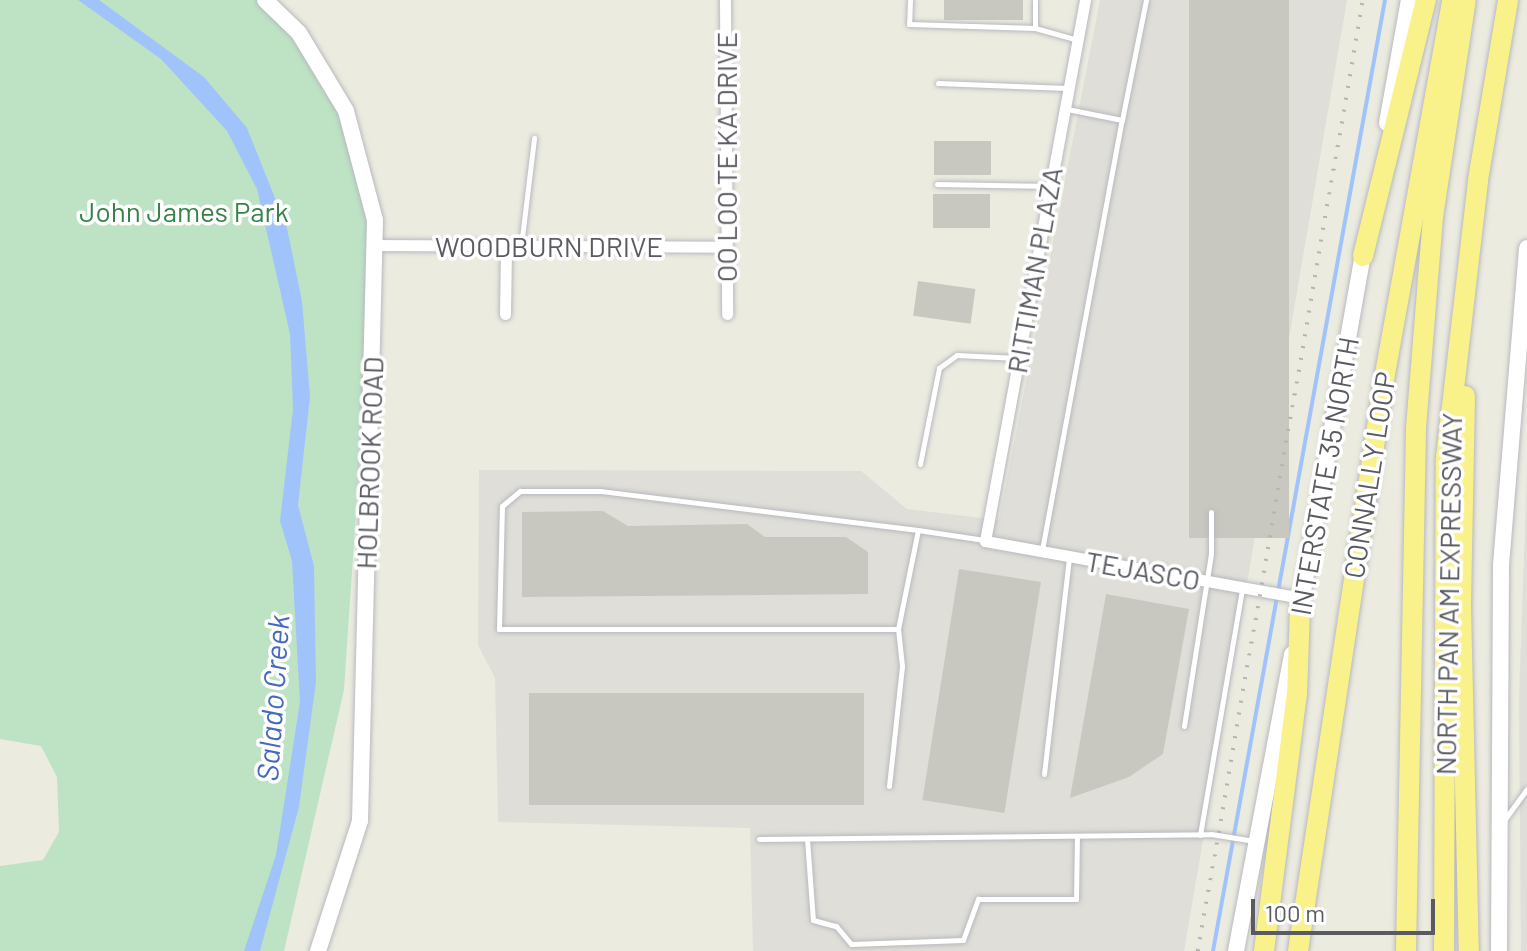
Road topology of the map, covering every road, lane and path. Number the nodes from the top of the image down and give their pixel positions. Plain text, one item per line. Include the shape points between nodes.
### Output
1 (265, 0) edge
2 (725, 0) edge
3 (910, 0) edge
4 (1035, 0) edge
5 (1085, 0) edge
6 (1146, 0) edge
7 (1409, 0) edge
8 (1426, 0) edge
9 (1452, 0) edge
10 (1466, 0) edge
11 (1508, 0) edge
12 (1035, 28) junction
13 (1078, 40) junction
14 (938, 83) dead end
15 (1068, 88) junction
16 (1064, 109) junction
17 (1122, 120) junction
18 (534, 138) dead end
19 (937, 184) dead end
20 (1050, 186) junction
21 (374, 245) junction
22 (506, 247) junction
23 (521, 247) junction
24 (725, 247) junction
25 (1527, 248) edge
26 (1363, 256) junction
27 (1469, 260) junction
28 (505, 314) dead end
29 (727, 314) dead end
30 (1018, 358) junction
31 (920, 464) dead end
32 (1211, 512) dead end
33 (918, 530) junction
34 (985, 541) junction
35 (1042, 551) junction
36 (1069, 556) junction
37 (1204, 581) junction
38 (1242, 588) junction
39 (1301, 604) junction
40 (898, 629) junction
41 (1184, 726) dead end
42 (1044, 774) dead end
43 (889, 786) dead end
44 (1527, 789) edge
45 (1499, 831) junction
46 (1200, 835) junction
47 (1077, 838) junction
48 (759, 839) dead end
49 (807, 839) junction
50 (1248, 840) junction
51 (318, 951) edge
52 (1236, 951) edge
53 (1264, 951) edge
54 (1298, 951) edge
55 (1406, 951) edge
56 (1444, 951) edge
57 (1469, 951) edge
58 (1499, 951) edge

1 - 21 main road, HOLBROOK ROAD via 299,33 346,111 372,192
2 - 24 street, OO LOO TE KA DRIVE
3 - 12 lane via 909,24
4 - 12 lane
5 - 13 street, RITTIMAN PLAZA
6 - 17 lane
7 - 26 main road, INTERSTATE 35 NORTH
8 - 26 highway
9 - 54 highway, CONNALLY LOOP via 1385,374
10 - 55 highway, NORTH PAN AM EXPRESSWAY via 1433,217 1416,428
11 - 27 highway, NORTH PAN AM EXPRESSWAY
12 - 13 lane
13 - 15 street, RITTIMAN PLAZA
14 - 15 lane
15 - 16 street, RITTIMAN PLAZA
16 - 17 lane
16 - 20 street, RITTIMAN PLAZA
17 - 35 lane
18 - 23 lane
19 - 20 lane
20 - 30 street, RITTIMAN PLAZA
21 - 22 street, WOODBURN DRIVE
21 - 51 main road, HOLBROOK ROAD via 360,821
22 - 23 street, WOODBURN DRIVE
22 - 28 street
23 - 24 street, WOODBURN DRIVE
24 - 29 street, OO LOO TE KA DRIVE
25 - 45 main road via 1501,565
26 - 39 main road, INTERSTATE 35 NORTH
27 - 56 highway, NORTH PAN AM EXPRESSWAY via 1446,458
27 - 57 highway via 1461,621
30 - 31 lane via 957,355 939,368
30 - 34 street, RITTIMAN PLAZA
32 - 37 lane
33 - 34 lane
33 - 40 lane
33 - 40 lane via 601,491 520,491 502,506 499,629
34 - 35 street, TEJASCO
35 - 36 street, TEJASCO
36 - 37 street, TEJASCO
36 - 42 lane
37 - 38 street, TEJASCO
37 - 41 lane
38 - 39 street, TEJASCO
38 - 46 lane
39 - 50 main road, INTERSTATE 35 NORTH
39 - 53 highway via 1297,695
40 - 43 lane via 902,666
44 - 45 lane
45 - 58 main road
46 - 47 lane
46 - 50 lane
47 - 49 lane
47 - 49 lane via 1076,899 978,899 963,940 851,944 836,926 813,920
48 - 49 lane
50 - 52 main road, INTERSTATE 35 NORTH

